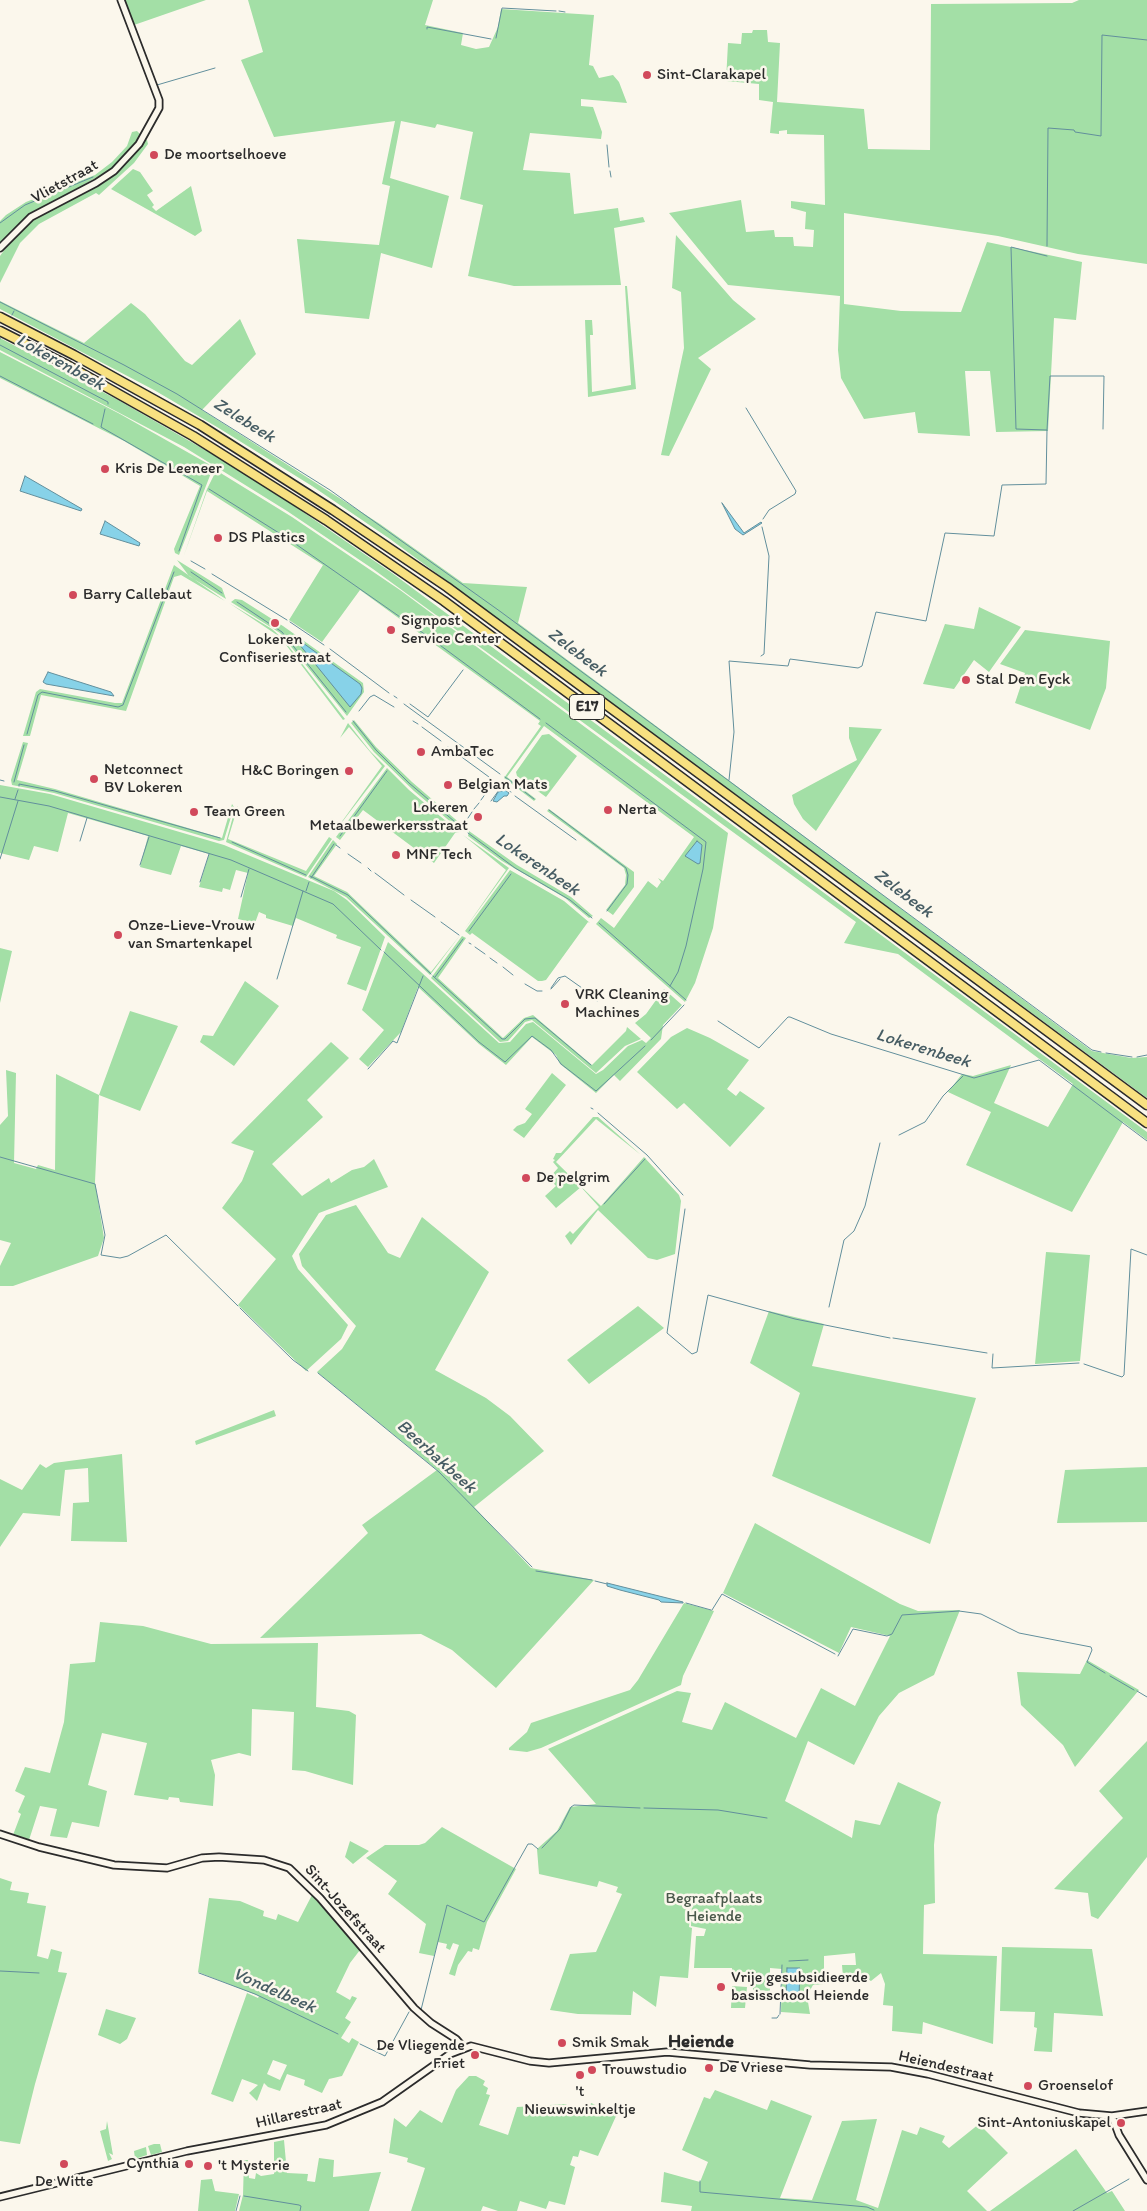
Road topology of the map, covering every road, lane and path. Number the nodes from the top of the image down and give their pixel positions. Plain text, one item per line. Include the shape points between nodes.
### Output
1 (121, 0) edge
2 (0, 248) edge
3 (0, 317) edge
4 (0, 330) edge
5 (1147, 1104) edge
6 (1147, 1123) edge
7 (0, 1834) edge
8 (463, 2048) junction
9 (1147, 2111) edge
10 (1112, 2116) junction
11 (1147, 2180) edge
12 (0, 2197) edge

1 - 2 main road, Vlietstraat via 159,100 159,108 139,144 114,170 31,217
3 - 5 highway, E17 via 200,425 447,587
4 - 6 highway, E17 via 201,440 444,601
7 - 8 main road, Sint-Jozefstraat via 114,1865 167,1868 202,1858 219,1857 264,1860 289,1868 320,1898 414,2008 456,2038
8 - 10 main road, Heiendestraat via 479,2046 549,2063 677,2052 810,2065 873,2066 910,2070 1068,2111
8 - 12 main road, Hillarestraat via 382,2102 326,2125 208,2147
9 - 10 main road, Heiendestraat
10 - 11 main road via 1119,2135

